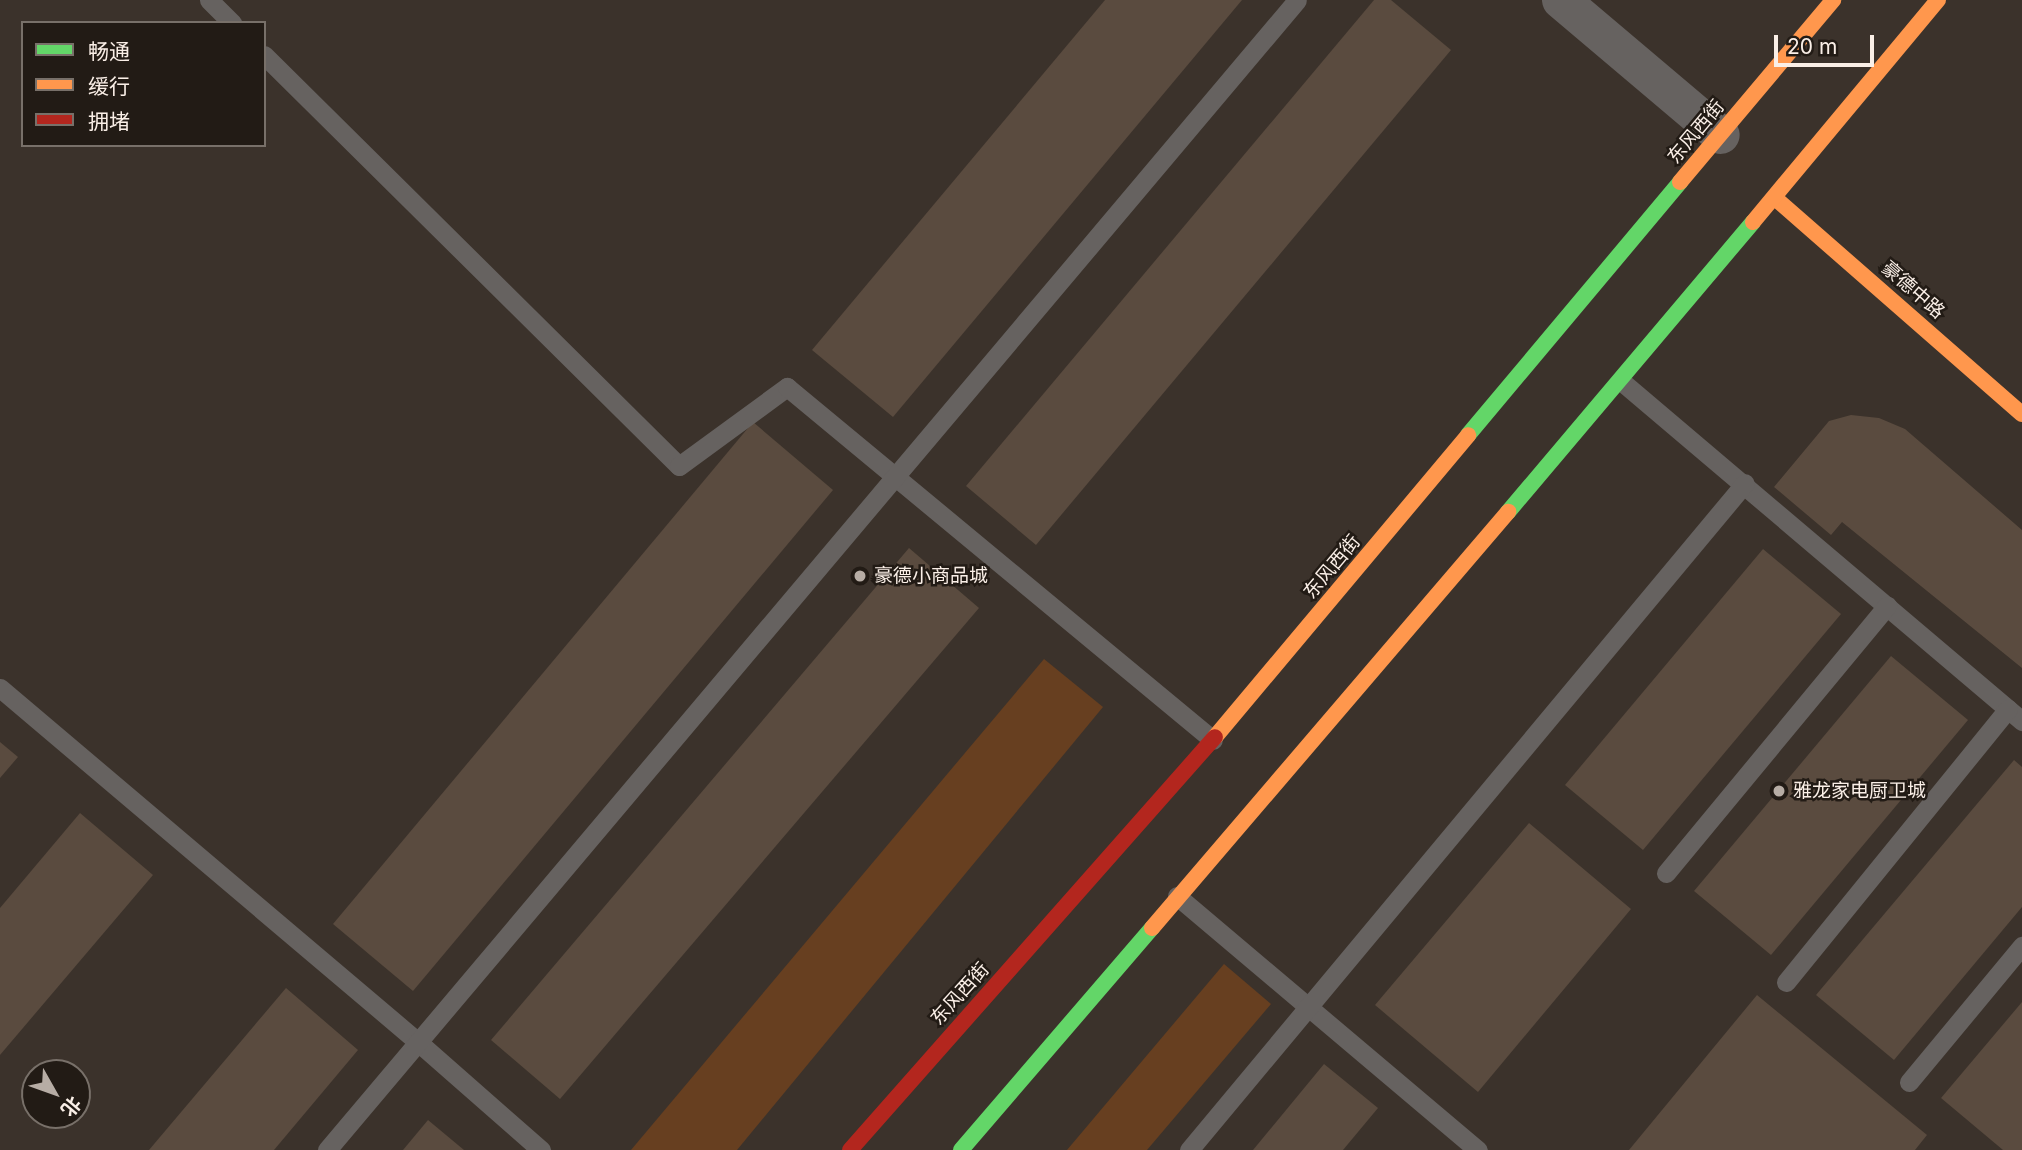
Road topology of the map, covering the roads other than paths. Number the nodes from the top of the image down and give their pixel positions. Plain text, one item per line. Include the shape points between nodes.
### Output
1 (209, 0) edge
2 (1297, 0) edge
3 (1560, 0) edge
4 (1833, 0) edge
5 (1938, 0) edge
6 (230, 21) edge
7 (266, 57) edge
8 (1721, 135) junction
9 (1776, 198) junction
10 (1621, 380) junction
11 (2022, 414) edge
12 (896, 477) junction
13 (1745, 483) junction
14 (1887, 606) junction
15 (0, 688) edge
16 (2015, 715) edge
17 (1213, 740) junction
18 (1666, 873) dead end
19 (1177, 896) junction
20 (2022, 946) edge
21 (1786, 982) dead end
22 (1307, 1008) junction
23 (418, 1042) junction
24 (1909, 1082) dead end
25 (327, 1150) edge
26 (541, 1150) edge
27 (850, 1150) edge
28 (961, 1150) edge
29 (1189, 1150) edge
30 (1478, 1150) edge

1 - 6 lane
2 - 12 lane
3 - 8 street
4 - 8 main road, 东风西街
5 - 9 main road
7 - 12 lane via 679,466 787,387
8 - 17 main road, 东风西街
9 - 10 main road
9 - 11 main road, 豪德中路
10 - 13 lane
10 - 19 main road
12 - 17 lane
12 - 23 lane
13 - 14 lane
13 - 22 lane
14 - 16 lane
14 - 18 lane
15 - 23 lane
16 - 21 lane
17 - 27 main road, 东风西街
19 - 22 lane
19 - 28 main road
20 - 24 lane
22 - 29 lane
22 - 30 lane
23 - 25 lane
23 - 26 lane

